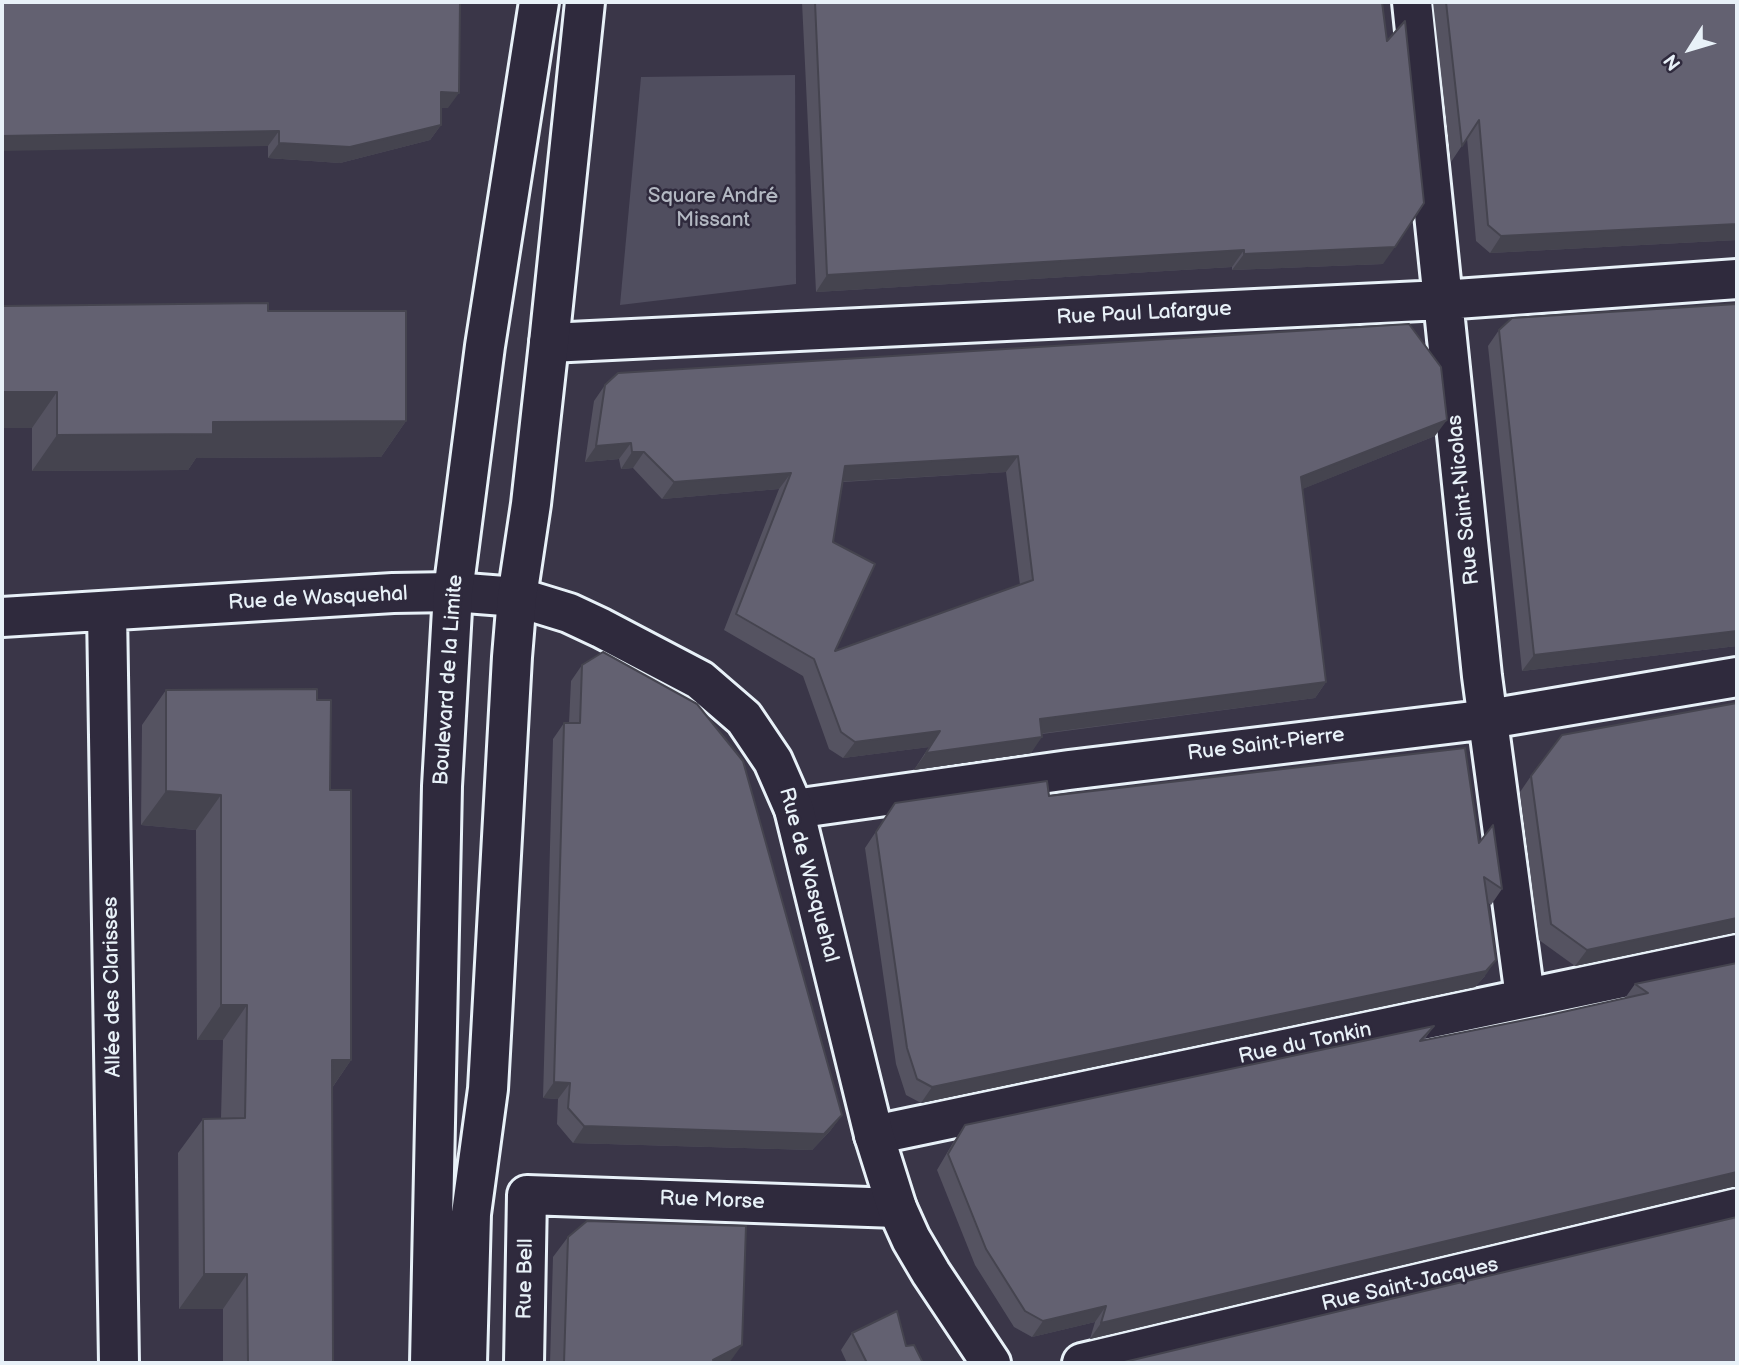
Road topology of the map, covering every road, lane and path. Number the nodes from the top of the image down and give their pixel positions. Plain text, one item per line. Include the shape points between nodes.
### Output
1 (538, 2) edge
2 (585, 2) edge
3 (1412, 2) edge
4 (1737, 279) edge
5 (1442, 300) junction
6 (550, 342) junction
7 (453, 592) junction
8 (517, 597) junction
9 (107, 611) junction
10 (2, 617) edge
11 (1737, 677) edge
12 (1489, 719) junction
13 (794, 809) junction
14 (1737, 954) edge
15 (1525, 997) junction
16 (874, 1135) junction
17 (527, 1195) joint
18 (897, 1208) junction
19 (1737, 1208) edge
20 (119, 1363) edge
21 (430, 1363) edge
22 (467, 1363) edge
23 (524, 1363) edge
24 (991, 1363) edge
25 (1082, 1363) edge

1 - 7 street, Boulevard de la Limite
2 - 6 street
3 - 5 street, Rue Saint-Nicolas
4 - 5 street, Rue Paul Lafargue
5 - 6 street, Rue Paul Lafargue
5 - 12 street, Rue Saint-Nicolas
6 - 8 street
7 - 8 street, Rue de Wasquehal
7 - 9 street, Rue de Wasquehal
7 - 21 street, Boulevard de la Limite via 442,786
8 - 13 street, Rue de Wasquehal via 569,613 700,680 744,718 773,761
8 - 22 street via 488,1089 471,1214
9 - 10 street, Rue de Wasquehal
9 - 20 street, Allée des Clarisses
11 - 12 street, Rue Saint-Pierre
12 - 13 street, Rue Saint-Pierre
12 - 15 street, Rue Saint-Nicolas
13 - 16 street, Rue de Wasquehal
14 - 15 street, Rue du Tonkin
15 - 16 street, Rue du Tonkin
16 - 18 street, Rue de Wasquehal
17 - 18 street, Rue Morse
17 - 23 street, Rue Bell
18 - 24 street, Rue de Wasquehal via 931,1273
19 - 25 street, Rue Saint-Jacques

